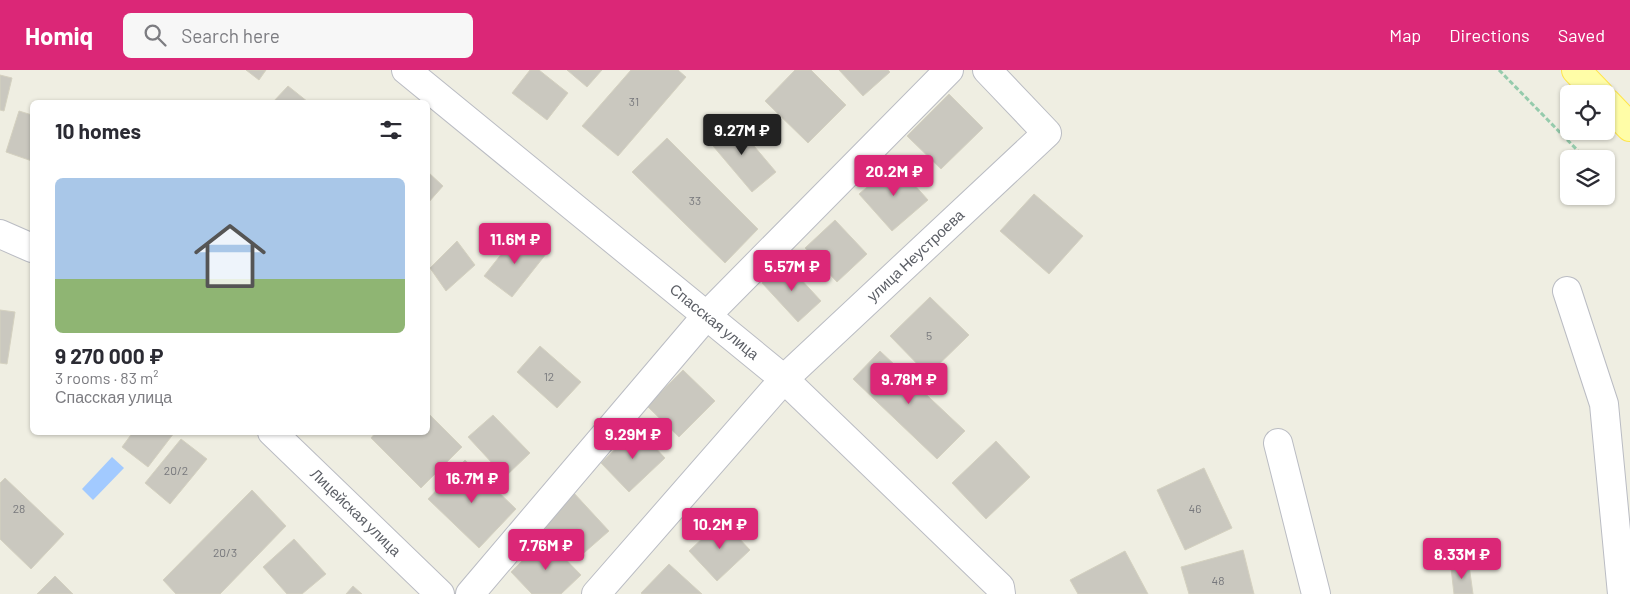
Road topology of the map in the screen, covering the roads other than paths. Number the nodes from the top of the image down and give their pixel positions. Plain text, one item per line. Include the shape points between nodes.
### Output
1 (406, 70) edge
2 (949, 70) edge
3 (987, 70) edge
4 (1576, 70) edge
5 (1590, 85) edge
6 (1615, 111) edge
7 (1630, 127) edge
8 (0, 234) edge
9 (30, 247) edge
10 (1567, 291) dead end
11 (706, 315) junction
12 (784, 379) junction
13 (275, 435) edge
14 (1278, 443) dead end
15 (440, 594) edge
16 (470, 594) edge
17 (596, 594) edge
18 (1001, 594) edge
19 (1316, 594) edge
20 (1622, 594) edge

1 - 11 street, Спасская улица
2 - 11 street
3 - 12 street, улица Неустроева via 1047,133
4 - 5 main road
6 - 7 main road
8 - 9 street
10 - 20 street via 1604,404
11 - 12 street, Спасская улица
11 - 16 street
12 - 17 street, улица Неустроева
12 - 18 street, Спасская улица via 1000,588
13 - 15 street, Лицейская улица
14 - 19 street

